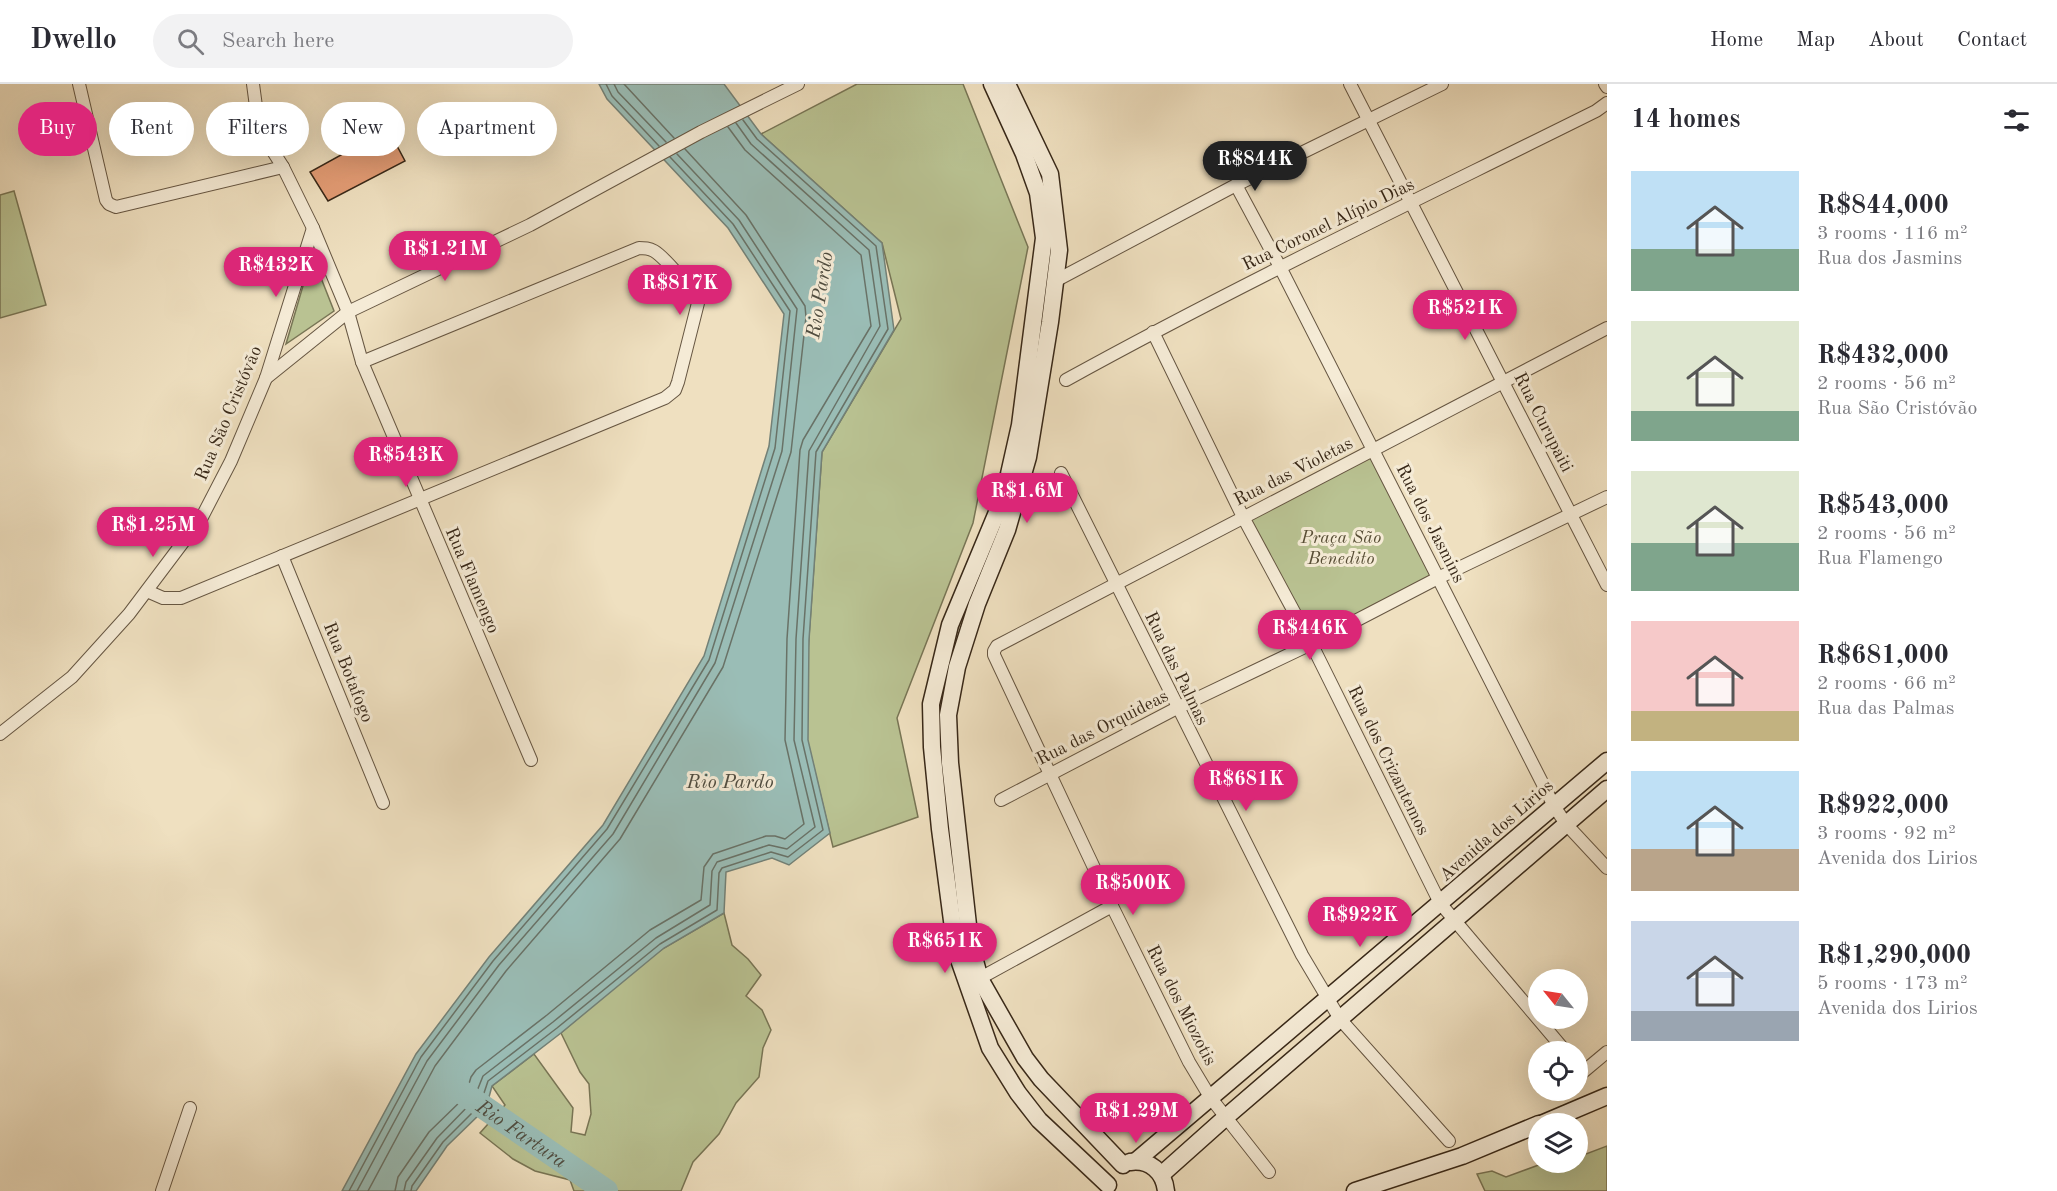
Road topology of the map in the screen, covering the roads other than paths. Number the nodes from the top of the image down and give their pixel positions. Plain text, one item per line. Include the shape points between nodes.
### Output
1 (79, 84) edge
2 (253, 84) edge
3 (798, 84) edge
4 (992, 84) edge
5 (1007, 84) edge
6 (1350, 84) edge
7 (1442, 84) edge
8 (1607, 103) edge
9 (1368, 120) junction
10 (283, 167) junction
11 (1236, 185) junction
12 (1411, 203) junction
13 (313, 228) junction
14 (1280, 267) junction
15 (1057, 280) junction
16 (348, 312) junction
17 (1607, 328) edge
18 (1153, 332) junction
19 (362, 362) junction
20 (266, 378) junction
21 (1066, 380) dead end
22 (1504, 384) junction
23 (1373, 450) junction
24 (1060, 473) dead end
25 (1607, 497) edge
26 (419, 499) junction
27 (1571, 515) junction
28 (1243, 517) junction
29 (282, 556) junction
30 (1438, 578) junction
31 (1115, 584) junction
32 (1607, 585) edge
33 (147, 591) junction
34 (1311, 644) junction
35 (997, 646) joint
36 (1177, 708) junction
37 (15, 722) junction
38 (0, 728) edge
39 (0, 734) edge
40 (531, 760) dead end
41 (1607, 760) edge
42 (1050, 774) junction
43 (1607, 789) edge
44 (1001, 800) dead end
45 (383, 803) dead end
46 (1554, 806) junction
47 (1566, 824) junction
48 (1607, 868) edge
49 (1440, 903) junction
50 (1112, 906) junction
51 (1455, 920) junction
52 (974, 982) junction
53 (1328, 997) junction
54 (1340, 1019) junction
55 (1557, 1041) edge
56 (1607, 1052) edge
57 (1588, 1064) edge
58 (1607, 1096) edge
59 (1210, 1097) junction
60 (190, 1108) dead end
61 (1566, 1113) edge
62 (1226, 1117) junction
63 (1528, 1129) edge
64 (1449, 1141) dead end
65 (1129, 1163) junction
66 (1269, 1172) dead end
67 (1164, 1183) edge
68 (1108, 1188) edge
69 (162, 1191) edge
70 (1355, 1191) edge

1 - 10 street via 106,200 116,207
2 - 10 street, Rua Flamengo via 262,134
3 - 16 street via 530,225
4 - 52 main road via 1038,193 1044,238 1020,425 1009,474 950,625 931,704 940,829 956,951
5 - 15 main road via 1050,174 1059,250
6 - 9 street, Rua Curupaiti
7 - 9 street
8 - 12 street, Rua Coronel Alípio Dias
9 - 11 street
9 - 12 street, Rua Curupaiti
10 - 13 street, Rua Flamengo
11 - 14 street, Rua dos Jasmins
11 - 15 street
12 - 14 street, Rua Coronel Alípio Dias
12 - 22 street, Rua Curupaiti
13 - 16 street, Rua Flamengo
13 - 20 street, Rua São Cristóvão
14 - 18 street, Rua Coronel Alípio Dias
14 - 23 street, Rua dos Jasmins
15 - 52 main road via 1028,457 1007,530 957,667 948,715
16 - 19 street, Rua Flamengo
16 - 20 street
17 - 22 street, Rua das Violetas
18 - 21 street, Rua Coronel Alípio Dias
18 - 28 street, Rua dos Crizantemos
19 - 26 street, Rua Flamengo
19 - 26 street via 633,250 646,248 655,252 693,291 698,303 672,393
20 - 33 street, Rua São Cristóvão via 202,517
22 - 23 street, Rua das Violetas
22 - 27 street, Rua Curupaiti
23 - 28 street, Rua das Violetas
23 - 30 street, Rua dos Jasmins
24 - 31 street, Rua das Palmas
25 - 27 street, Rua das Orquideas
26 - 29 street
26 - 40 street, Rua Flamengo
27 - 30 street, Rua das Orquideas
27 - 32 street, Rua Curupaiti
28 - 31 street, Rua das Violetas
28 - 34 street, Rua dos Crizantemos
29 - 33 street via 181,598 163,598
29 - 45 street, Rua Botafogo
30 - 34 street, Rua das Orquideas
30 - 46 street, Rua dos Jasmins
31 - 35 street, Rua das Violetas
31 - 36 street, Rua das Palmas
33 - 37 street, Rua São Cristóvão via 72,678
34 - 36 street, Rua das Orquideas
34 - 49 street, Rua dos Crizantemos
35 - 42 street, Rua dos Miozotis via 994,655
36 - 42 street, Rua das Orquideas
36 - 53 street, Rua das Palmas via 1302,955
37 - 38 street
37 - 39 street
41 - 46 main road, Avenida dos Lirios
42 - 44 street, Rua das Orquideas
42 - 50 street, Rua dos Miozotis
43 - 47 main road
46 - 47 street, Rua dos Jasmins
46 - 49 main road, Avenida dos Lirios
47 - 48 street, Rua dos Jasmins
47 - 51 main road
49 - 51 street, Rua dos Crizantemos
49 - 53 main road, Avenida dos Lirios
50 - 52 street
50 - 59 street, Rua dos Miozotis
51 - 54 main road
51 - 55 street, Rua dos Crizantemos
52 - 65 main road via 1041,1079
52 - 68 main road via 990,1048 1018,1093 1039,1120
53 - 54 street, Rua das Palmas
53 - 59 main road, Avenida dos Lirios
54 - 62 main road
54 - 64 street, Rua das Palmas
56 - 57 street
58 - 61 main road
59 - 62 street, Rua dos Miozotis
59 - 65 main road, Avenida dos Lirios
60 - 69 street
62 - 66 street, Rua dos Miozotis
62 - 67 main road
63 - 70 main road via 1462,1156
65 - 67 main road via 1155,1167
65 - 68 main road, Avenida dos Lirios via 1111,1177

